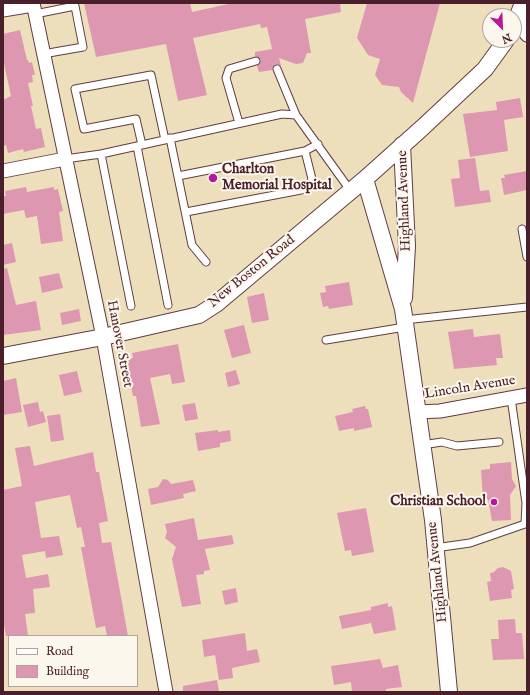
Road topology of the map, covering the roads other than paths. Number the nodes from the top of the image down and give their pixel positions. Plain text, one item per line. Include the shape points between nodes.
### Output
1 (34, 7) edge
2 (3, 10) edge
3 (500, 48) edge
4 (43, 54) junction
5 (256, 62) dead end
6 (277, 68) dead end
7 (296, 114) junction
8 (239, 123) junction
9 (167, 139) junction
10 (318, 144) junction
11 (140, 145) junction
12 (402, 145) junction
13 (305, 151) junction
14 (101, 154) junction
15 (65, 159) junction
16 (3, 171) edge
17 (178, 176) junction
18 (365, 179) junction
19 (350, 190) junction
20 (186, 212) junction
21 (522, 229) dead end
22 (527, 257) edge
23 (206, 262) dead end
24 (168, 305) dead end
25 (131, 306) dead end
26 (527, 306) edge
27 (404, 319) junction
28 (103, 337) junction
29 (326, 340) dead end
30 (3, 356) edge
31 (527, 395) edge
32 (511, 398) junction
33 (417, 412) junction
34 (499, 442) dead end
35 (422, 445) junction
36 (526, 503) edge
37 (435, 548) junction
38 (166, 692) edge
39 (449, 692) edge

1 - 2 street
1 - 4 street, Hanover Street
1 - 4 lane via 76,6 83,47
3 - 12 street, Highland Avenue via 486,69
4 - 15 street, Hanover Street
5 - 8 lane via 229,69 226,78
6 - 7 lane
7 - 8 lane via 282,114
7 - 10 lane
8 - 9 lane
9 - 11 lane
9 - 11 lane via 151,75 75,89 84,129 136,118
9 - 17 lane
10 - 13 lane
10 - 19 lane
11 - 14 lane
11 - 24 lane
12 - 18 street, New Boston Road
12 - 27 street, Highland Avenue via 408,246
13 - 17 lane
13 - 20 lane via 312,179 309,186 301,190
14 - 15 lane
14 - 25 lane
15 - 16 street
15 - 28 street, Hanover Street
17 - 20 lane
18 - 19 street, New Boston Road
18 - 27 street, Highland Avenue
19 - 28 street, New Boston Road via 216,304 199,315
20 - 23 lane via 192,245
21 - 22 lane
26 - 27 lane
27 - 29 lane
27 - 33 street, Highland Avenue
28 - 30 street, New Boston Road
28 - 38 street, Hanover Street
31 - 32 street, Lincoln Avenue
32 - 33 street, Lincoln Avenue via 440,411
32 - 36 lane
33 - 35 street, Highland Avenue
34 - 35 lane via 457,446 442,442
35 - 37 street, Highland Avenue
36 - 37 lane via 525,524 470,543
37 - 39 street, Highland Avenue

